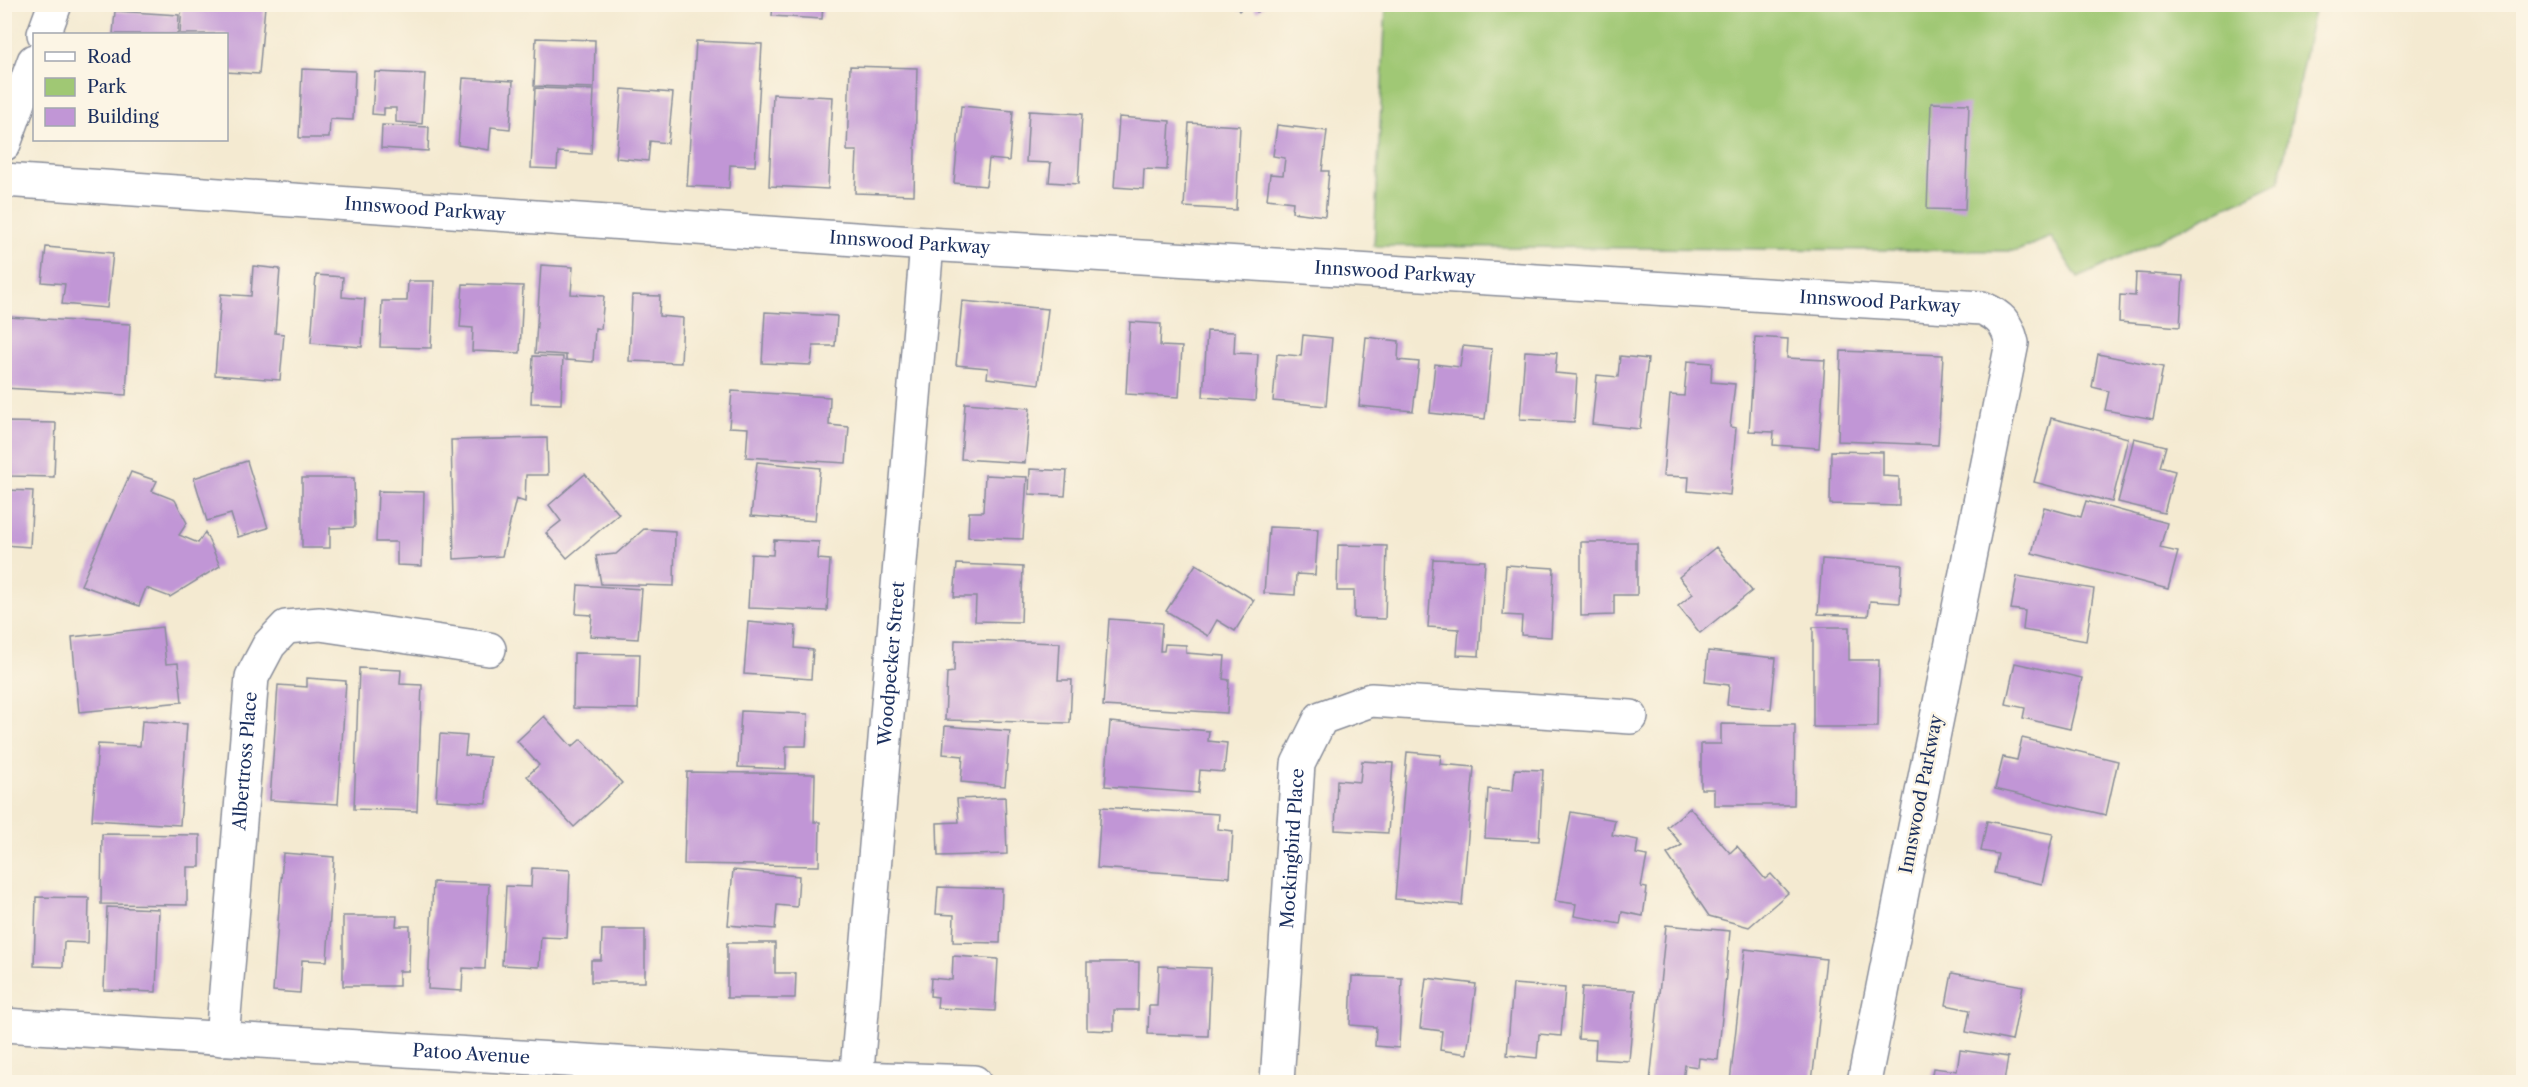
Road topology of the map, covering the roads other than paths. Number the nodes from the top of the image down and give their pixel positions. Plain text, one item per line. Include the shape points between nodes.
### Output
1 (55, 4) edge
2 (44, 33) edge
3 (33, 64) edge
4 (4, 144) edge
5 (4, 180) edge
6 (927, 244) junction
7 (489, 649) dead end
8 (1631, 717) dead end
9 (4, 1025) edge
10 (222, 1040) junction
11 (856, 1080) edge
12 (974, 1083) edge
13 (1277, 1083) edge
14 (1864, 1083) edge

1 - 2 street
3 - 4 street
5 - 6 street, Innswood Parkway
6 - 11 street, Woodpecker Street
6 - 14 street, Innswood Parkway via 1982,308 2000,316 2012,343
7 - 10 street, Albertross Place via 320,624 286,627 269,645 252,677
8 - 13 street, Mockingbird Place via 1371,700 1321,718 1298,764
9 - 10 street, Patoo Avenue
10 - 11 street, Patoo Avenue
11 - 12 street, Patoo Avenue

